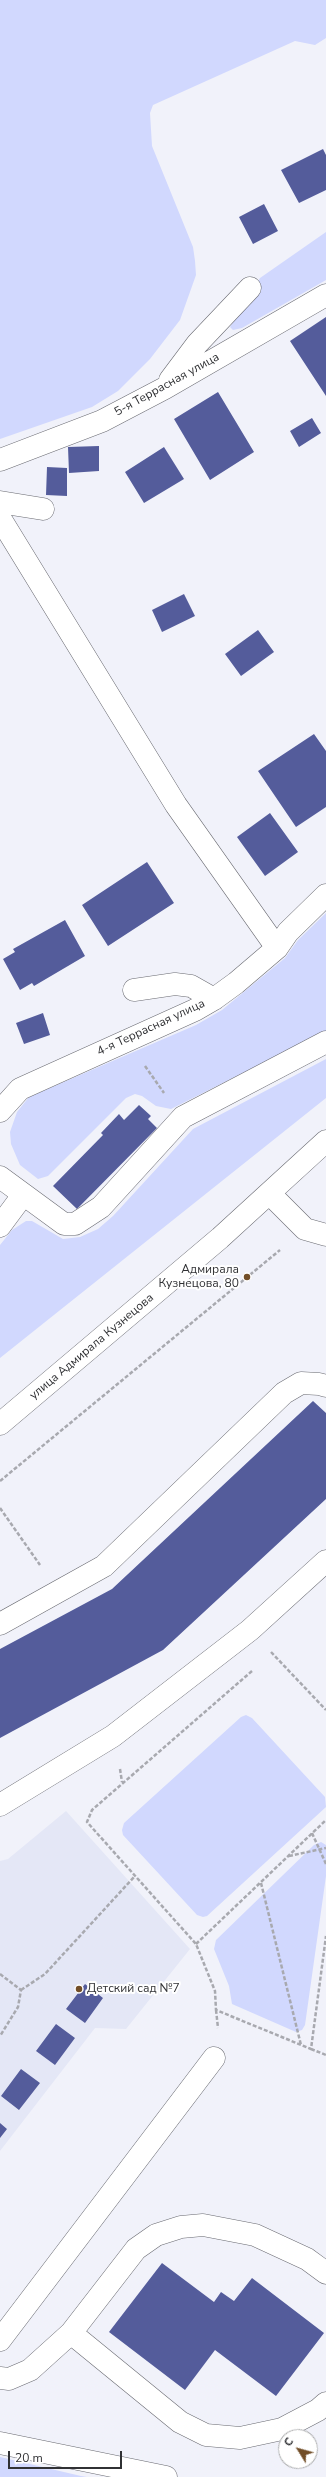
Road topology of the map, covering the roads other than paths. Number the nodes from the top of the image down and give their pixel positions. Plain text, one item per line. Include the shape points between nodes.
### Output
1 (250, 288) dead end
2 (326, 295) edge
3 (165, 388) junction
4 (0, 460) edge
5 (0, 502) edge
6 (43, 509) dead end
7 (0, 518) edge
8 (326, 895) edge
9 (277, 948) junction
10 (134, 990) dead end
11 (214, 999) junction
12 (326, 1042) edge
13 (10, 1091) edge
14 (0, 1111) edge
15 (326, 1141) edge
16 (0, 1177) edge
17 (23, 1194) junction
18 (270, 1194) junction
19 (0, 1226) edge
20 (326, 1235) edge
21 (326, 1386) edge
22 (0, 1424) edge
23 (326, 1561) edge
24 (0, 1624) edge
25 (0, 1805) edge
26 (214, 2058) dead end
27 (326, 2273) edge
28 (71, 2333) junction
29 (0, 2340) edge
30 (0, 2378) edge
31 (326, 2403) edge
32 (0, 2443) edge
33 (166, 2477) edge

1 - 3 main road via 197,344
2 - 3 main road, 5-я Террасная улица
3 - 4 main road, 5-я Террасная улица via 102,421
5 - 6 main road
7 - 9 main road via 176,805
8 - 9 main road, 4-я Террасная улица via 288,932
9 - 11 main road, 4-я Террасная улица
10 - 11 main road via 175,984 191,986
11 - 13 main road, 4-я Террасная улица via 195,1010
12 - 17 main road via 183,1117 101,1207 75,1224 64,1224
13 - 14 main road, 4-я Террасная улица
15 - 18 main road, улица Адмирала Кузнецова
16 - 17 main road
17 - 19 main road
18 - 20 main road via 305,1229
18 - 22 main road, улица Адмирала Кузнецова
21 - 24 main road via 301,1383 284,1393 104,1566
23 - 25 main road via 250,1630 113,1736
26 - 29 main road
27 - 28 main road via 307,2259 255,2235 203,2226 181,2227 156,2235 136,2249
28 - 30 main road via 30,2370 9,2379
28 - 31 main road via 180,2422 206,2435 240,2438 282,2429
32 - 33 main road

